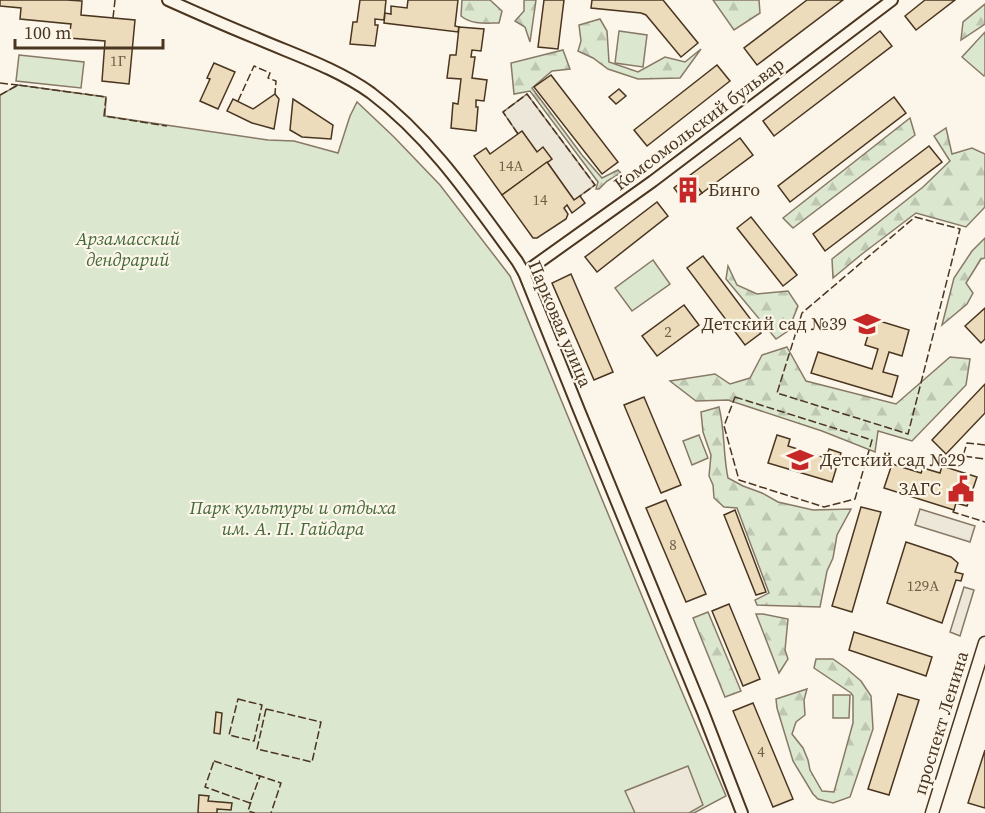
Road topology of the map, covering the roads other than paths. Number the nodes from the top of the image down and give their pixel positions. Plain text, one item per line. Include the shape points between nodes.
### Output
1 (168, 0) edge
2 (892, 0) edge
3 (524, 273) junction
4 (985, 644) edge
5 (742, 813) edge
6 (932, 813) edge

1 - 3 street, Парковая улица via 325,66 370,93 402,118 456,178
2 - 3 street, Комсомольский бульвар
3 - 5 street, Парковая улица
4 - 6 main road, проспект Ленина

